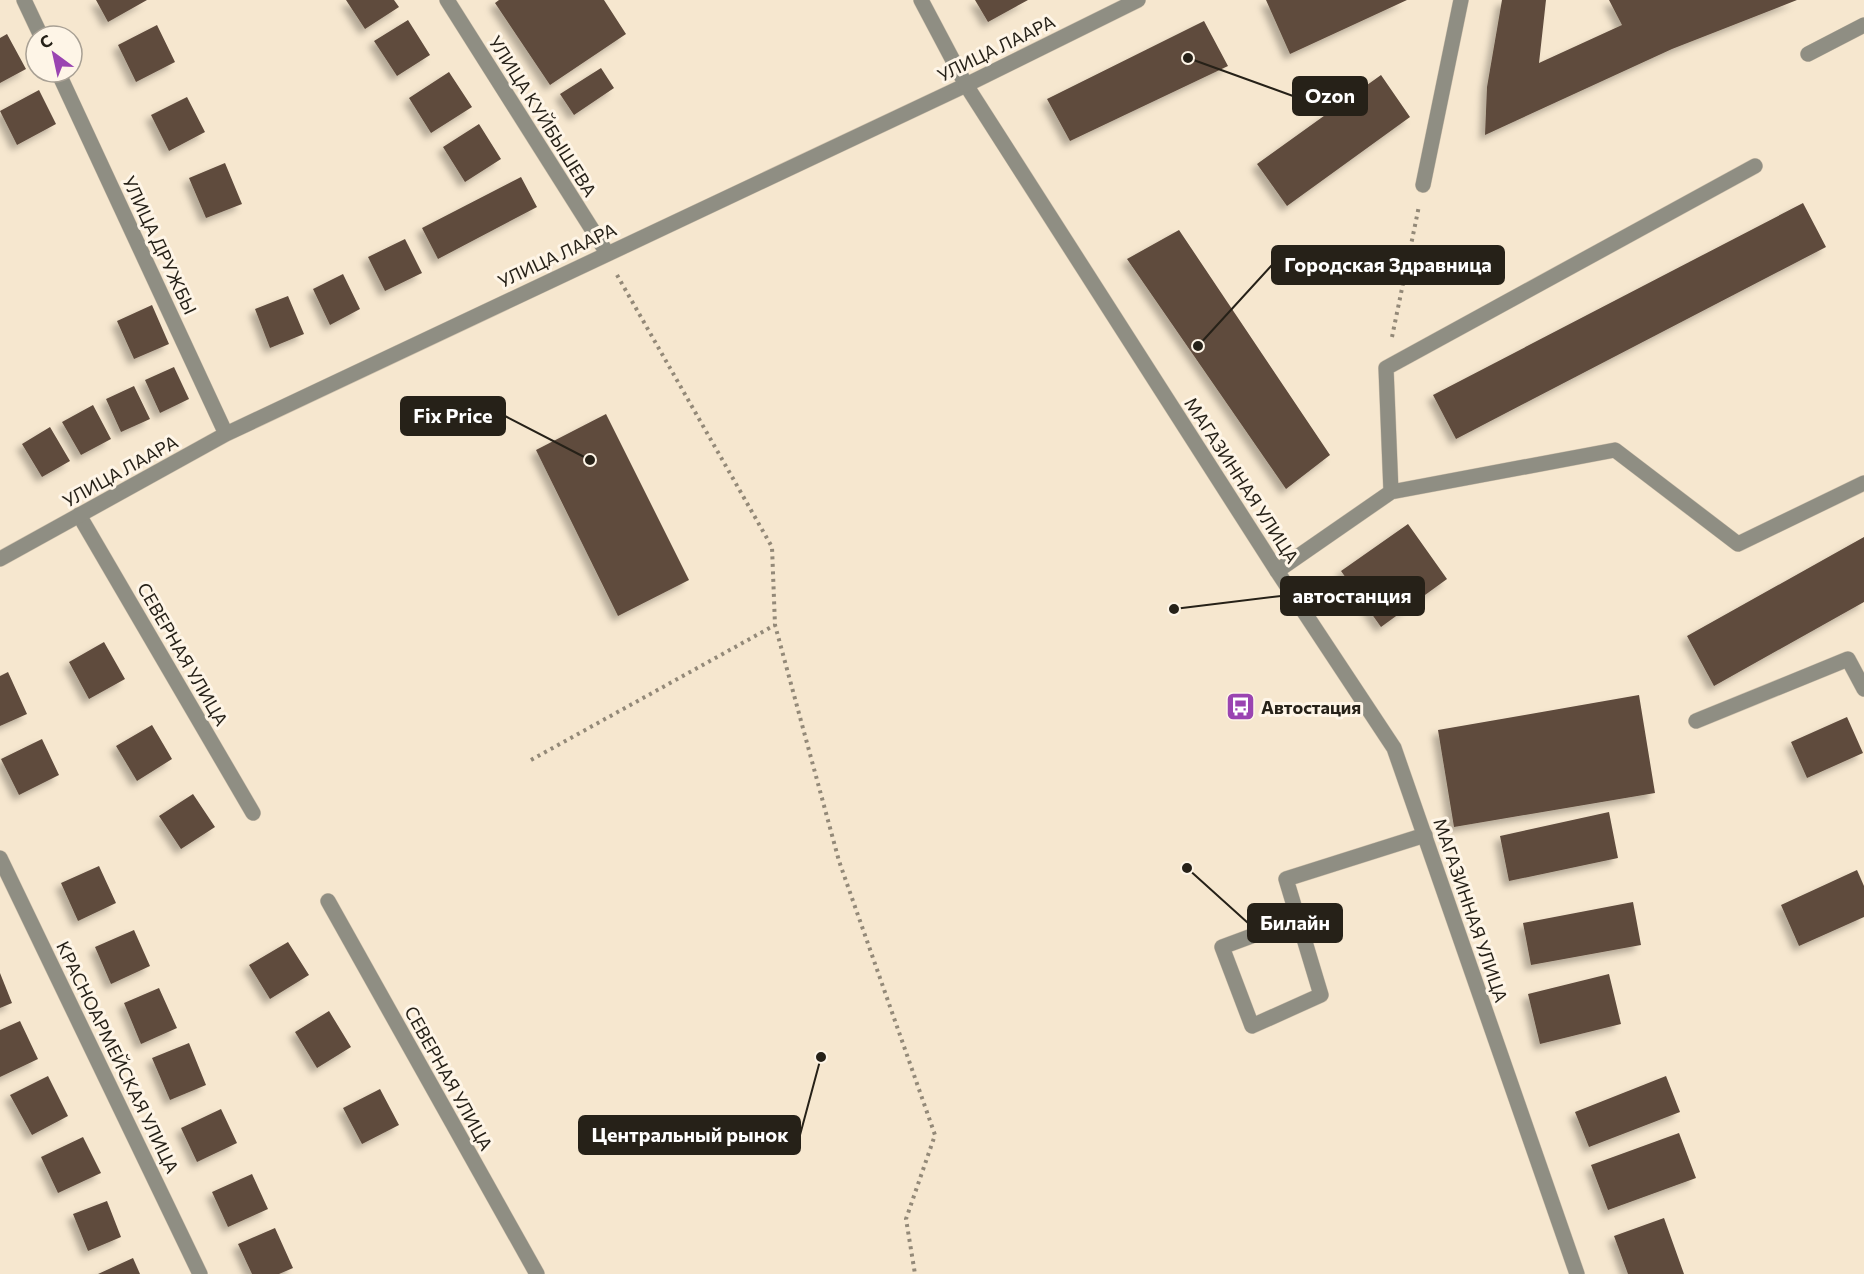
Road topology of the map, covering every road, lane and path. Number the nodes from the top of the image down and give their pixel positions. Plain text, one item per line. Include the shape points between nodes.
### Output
1 (24, 0) edge
2 (447, 0) edge
3 (921, 0) edge
4 (1138, 0) edge
5 (1461, 0) edge
6 (35, 24) edge
7 (1864, 25) edge
8 (1808, 54) dead end
9 (64, 84) edge
10 (966, 85) junction
11 (1755, 166) dead end
12 (1423, 185) joint
13 (607, 253) junction
14 (1386, 368) junction
15 (226, 434) junction
16 (1864, 483) edge
17 (1390, 492) junction
18 (80, 515) junction
19 (0, 559) edge
20 (1277, 571) junction
21 (775, 625) junction
22 (1864, 689) edge
23 (1696, 721) dead end
24 (531, 760) dead end
25 (253, 813) dead end
26 (1425, 836) junction
27 (0, 858) edge
28 (328, 901) dead end
29 (1298, 919) junction
30 (200, 1274) edge
31 (537, 1274) edge
32 (915, 1274) edge
33 (1577, 1274) edge

1 - 6 street
2 - 13 street, УЛИЦА КУЙБЫШЕВА
3 - 10 street, МАГАЗИННАЯ УЛИЦА
4 - 10 street, УЛИЦА ЛААРА
5 - 12 street
7 - 8 street
9 - 15 street, УЛИЦА ДРУЖБЫ
10 - 13 street, УЛИЦА ЛААРА
10 - 20 street, МАГАЗИННАЯ УЛИЦА
11 - 14 street
12 - 14 path
13 - 15 street, УЛИЦА ЛААРА
13 - 21 path via 624,290 772,547
14 - 17 street
15 - 18 street, УЛИЦА ЛААРА
16 - 17 street via 1738,544 1615,450
17 - 20 street
18 - 19 street, УЛИЦА ЛААРА
18 - 25 street, СЕВЕРНАЯ УЛИЦА
20 - 26 street, МАГАЗИННАЯ УЛИЦА via 1394,748
21 - 24 path
21 - 32 path via 839,861 935,1135 906,1219
22 - 23 street via 1848,659
26 - 29 street via 1286,879
26 - 33 street, МАГАЗИННАЯ УЛИЦА
27 - 30 street, КРАСНОАРМЕЙСКАЯ УЛИЦА
28 - 31 street, СЕВЕРНАЯ УЛИЦА
29 - 29 street via 1222,947 1252,1026 1321,995

